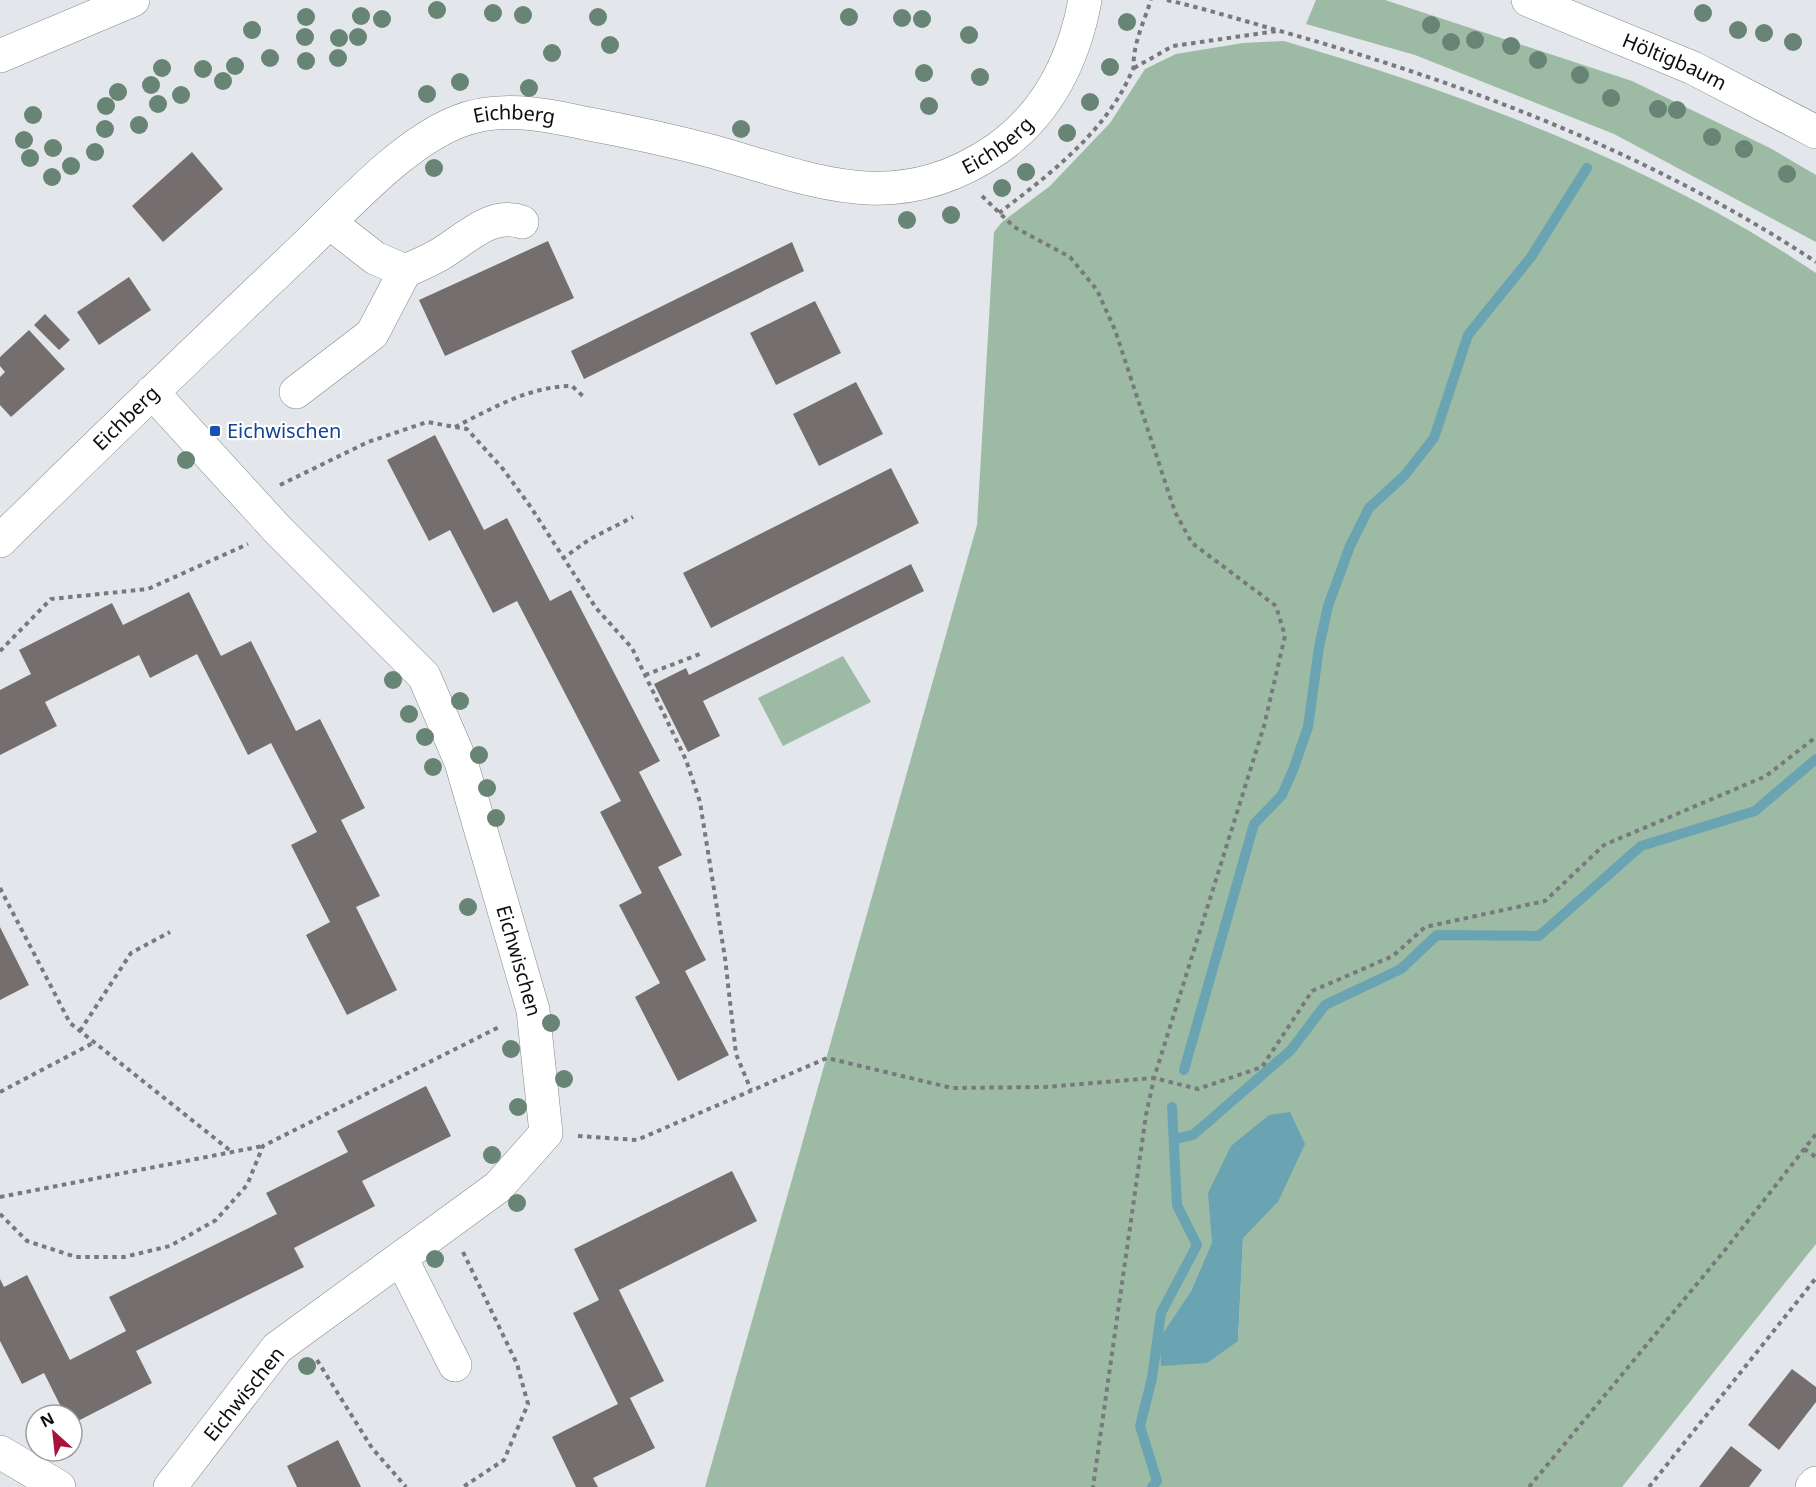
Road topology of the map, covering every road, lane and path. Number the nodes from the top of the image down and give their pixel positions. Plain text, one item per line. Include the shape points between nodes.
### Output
1 (133, 0) edge
2 (1085, 0) edge
3 (1151, 0) edge
4 (1167, 0) edge
5 (1528, 0) edge
6 (1277, 31) junction
7 (0, 56) edge
8 (1134, 68) junction
9 (1816, 132) edge
10 (522, 222) dead end
11 (330, 224) junction
12 (1816, 262) edge
13 (405, 271) junction
14 (152, 392) junction
15 (296, 392) dead end
16 (585, 398) dead end
17 (454, 427) junction
18 (250, 499) junction
19 (633, 517) dead end
20 (278, 530) junction
21 (0, 541) edge
22 (562, 559) junction
23 (0, 651) edge
24 (700, 654) dead end
25 (645, 675) junction
26 (1816, 737) edge
27 (0, 888) edge
28 (170, 932) dead end
29 (533, 1010) junction
30 (80, 1031) junction
31 (95, 1042) junction
32 (1154, 1078) junction
33 (751, 1090) junction
34 (0, 1092) edge
35 (546, 1133) junction
36 (1816, 1134) edge
37 (263, 1146) junction
38 (1804, 1149) junction
39 (232, 1152) junction
40 (1816, 1157) edge
41 (0, 1197) edge
42 (0, 1214) edge
43 (449, 1222) junction
44 (401, 1258) junction
45 (1816, 1278) edge
46 (299, 1332) junction
47 (455, 1365) dead end
48 (0, 1452) edge
49 (1816, 1483) edge
50 (59, 1487) edge
51 (170, 1487) edge
52 (406, 1487) edge
53 (463, 1487) edge
54 (1092, 1487) edge
55 (1529, 1487) edge
56 (1649, 1487) edge
57 (1812, 1487) edge

1 - 7 street
2 - 11 street, Eichberg via 1069,58 1043,105 1007,142 966,169 944,178 884,190 838,186 693,146 562,118 509,112 481,115 439,130 401,156
3 - 8 path
4 - 6 path via 1227,13
5 - 9 street, Höltigbaum via 1693,68
6 - 8 path via 1173,46
6 - 12 path via 1401,66 1530,115 1644,165 1765,228
8 - 32 path via 1103,119 1044,179 999,213 1014,227 1070,257 1097,290 1116,330 1175,512 1192,543 1276,606 1285,636 1264,726
10 - 13 street via 510,218 488,223
11 - 13 street via 375,258
11 - 14 street, Eichberg
13 - 15 street via 372,334
14 - 18 street, Eichwischen
14 - 21 street, Eichberg
16 - 17 path via 572,386 548,386
17 - 18 path via 427,422 368,442
17 - 22 path via 467,429 503,470
18 - 20 street, Eichwischen
19 - 22 path
20 - 23 path via 148,589 51,599
20 - 29 street, Eichwischen via 424,676 461,762
22 - 25 path via 596,608 632,648
24 - 25 path
25 - 33 path via 686,760 700,802 736,1054
26 - 32 path via 1766,776 1604,845 1545,901 1425,927 1393,956 1312,991 1262,1067 1198,1089
27 - 30 path via 70,1023
28 - 30 path via 131,953
29 - 35 street, Eichwischen
29 - 37 path
30 - 31 path
31 - 34 path
31 - 39 path
32 - 33 path via 1045,1087 952,1088 827,1058
32 - 54 path
33 - 35 path via 637,1140
35 - 43 street, Eichwischen via 498,1187
36 - 38 path
37 - 39 path
37 - 42 path via 247,1185 216,1220 171,1246 124,1257 76,1257 27,1241
38 - 40 path
38 - 55 path
39 - 41 path
43 - 44 street, Eichwischen
43 - 53 path via 517,1365 528,1404 504,1460
44 - 46 street, Eichwischen
44 - 47 street
45 - 56 path
46 - 51 street, Eichwischen via 277,1348
46 - 52 path via 372,1448
48 - 50 street
49 - 57 street

